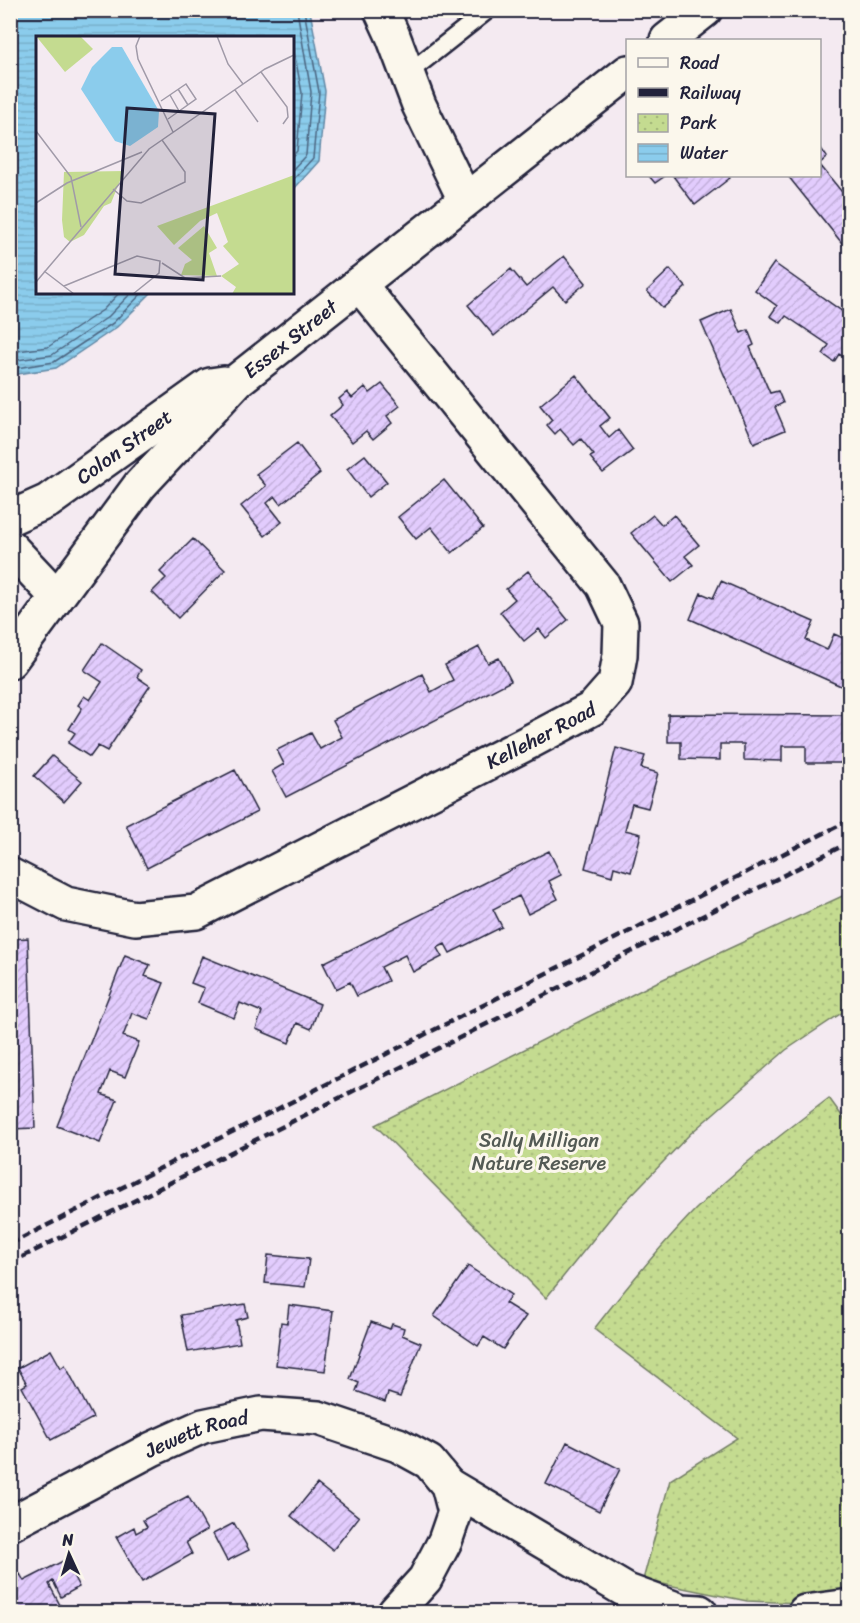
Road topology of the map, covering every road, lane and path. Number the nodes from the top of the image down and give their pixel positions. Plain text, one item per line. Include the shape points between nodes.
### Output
1 (381, 10) edge
2 (488, 10) edge
3 (705, 10) edge
4 (668, 39) edge
5 (626, 73) edge
6 (407, 74) junction
7 (465, 200) junction
8 (360, 284) junction
9 (237, 380) junction
10 (10, 518) edge
11 (10, 547) edge
12 (57, 597) junction
13 (10, 661) edge
14 (10, 875) edge
15 (448, 1485) junction
16 (10, 1524) edge
17 (849, 1606) edge
18 (395, 1612) edge
19 (688, 1612) edge
20 (805, 1612) edge

1 - 6 street
2 - 6 lane
3 - 4 street
5 - 7 street, Essex Street
6 - 7 street
7 - 8 street, Essex Street
8 - 9 street, Essex Street
8 - 14 street, Kelleher Road via 603,585 621,623 621,655 615,683 593,708 196,912 135,918 66,904
9 - 10 street, Colon Street via 210,385 48,501
9 - 12 street, Essex Street via 140,484
11 - 12 street
12 - 13 street, Essex Street
15 - 16 street, Jewett Road via 429,1462 398,1445 318,1418 261,1414 203,1426
15 - 18 street via 455,1512 445,1541 425,1579
15 - 19 street via 627,1591
17 - 20 street

